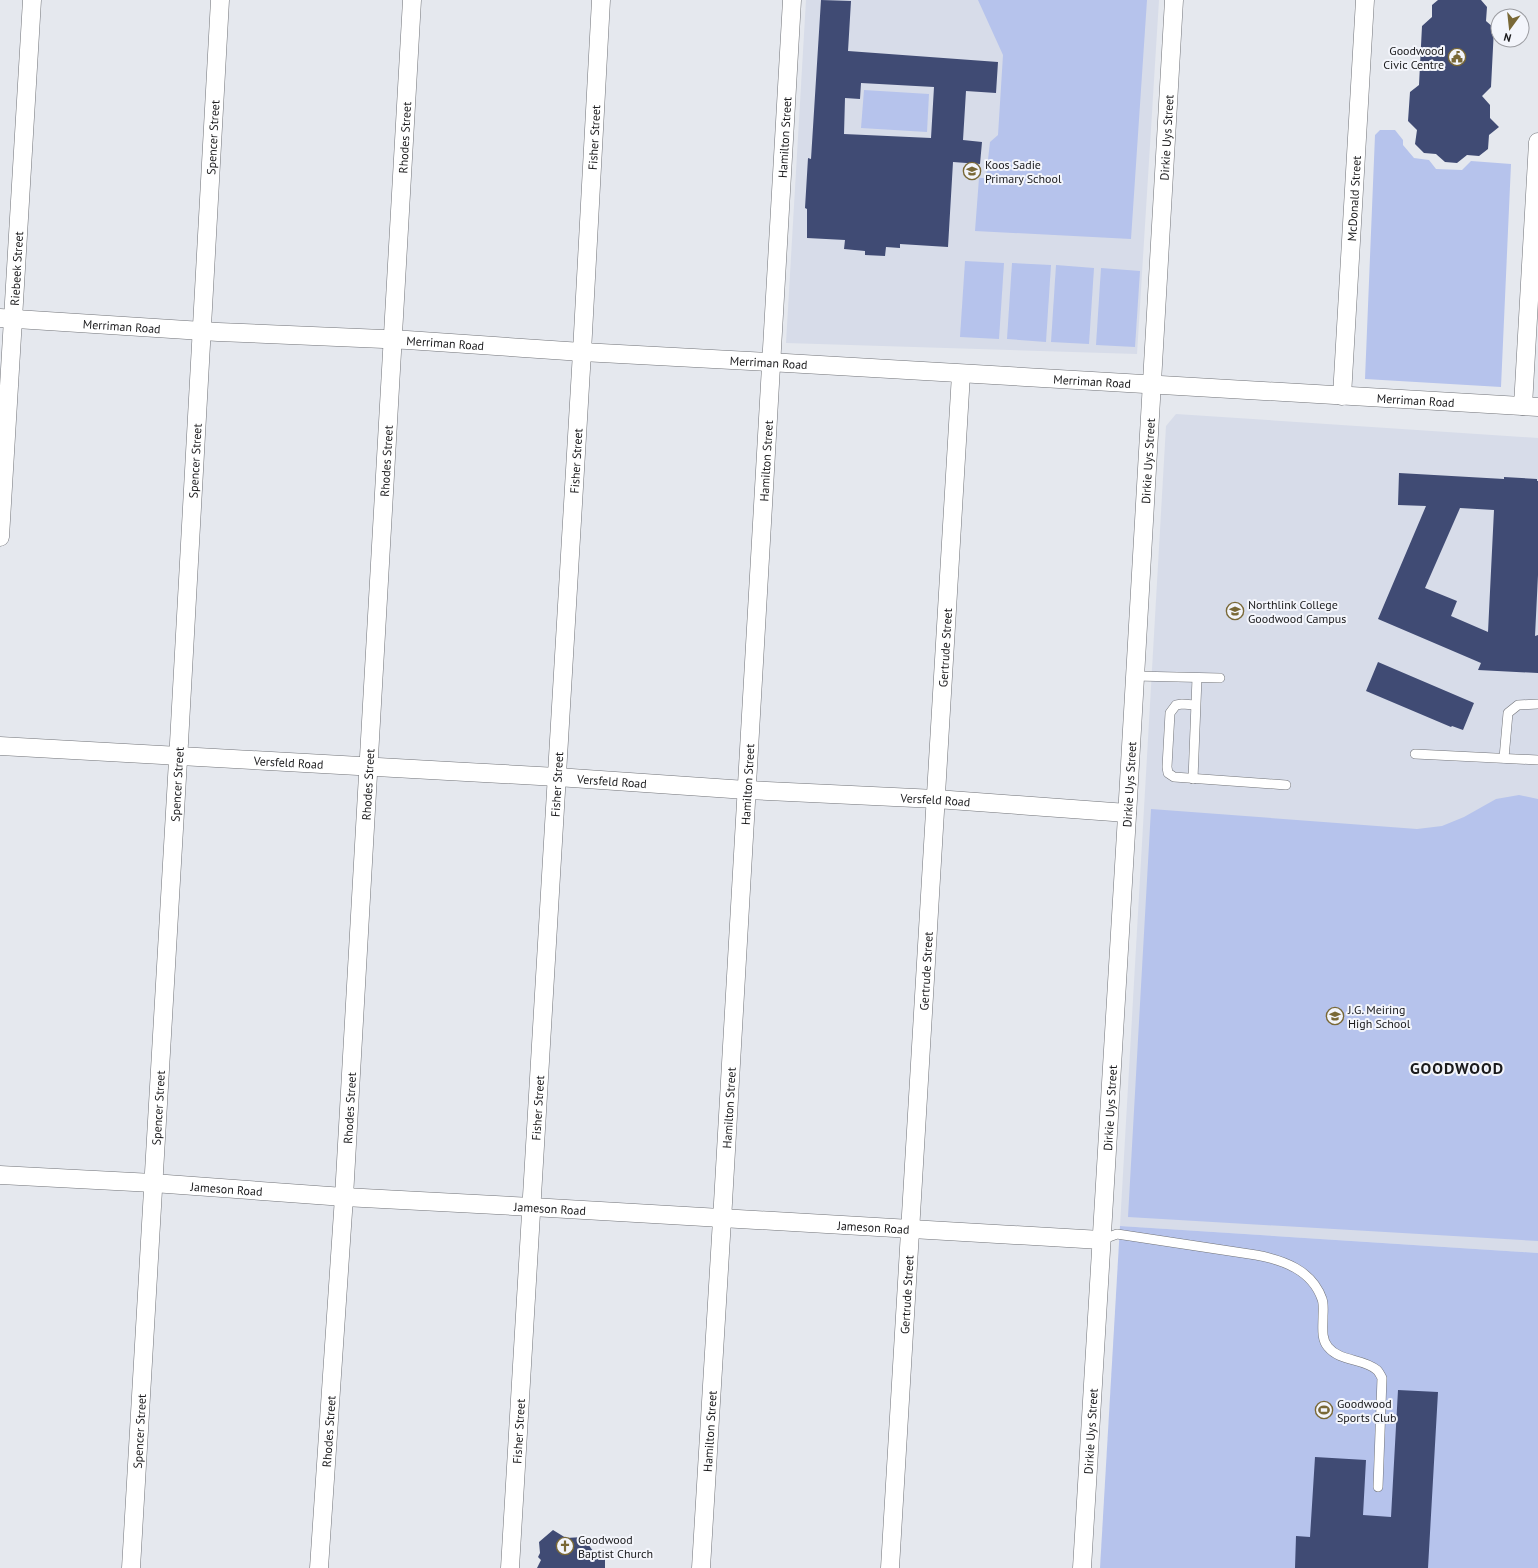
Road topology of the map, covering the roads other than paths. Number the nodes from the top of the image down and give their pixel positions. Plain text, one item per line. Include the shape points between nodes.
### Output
1 (32, 0) edge
2 (220, 0) edge
3 (412, 0) edge
4 (601, 0) edge
5 (792, 0) edge
6 (1174, 0) edge
7 (1365, 0) edge
8 (1538, 142) edge
9 (6, 318) edge
10 (202, 330) junction
11 (394, 340) junction
12 (582, 352) junction
13 (772, 363) junction
14 (962, 374) junction
15 (1152, 384) junction
16 (1342, 396) junction
17 (1530, 407) edge
18 (0, 537) edge
19 (1135, 676) junction
20 (1197, 678) junction
21 (1220, 678) dead end
22 (1538, 704) edge
23 (1195, 705) junction
24 (0, 746) edge
25 (1415, 754) dead end
26 (178, 756) junction
27 (1504, 758) junction
28 (1538, 760) edge
29 (368, 768) junction
30 (557, 777) junction
31 (1192, 779) junction
32 (1286, 785) dead end
33 (746, 790) junction
34 (936, 799) junction
35 (1127, 813) junction
36 (0, 1175) edge
37 (153, 1183) junction
38 (344, 1197) junction
39 (532, 1206) junction
40 (722, 1218) junction
41 (910, 1229) junction
42 (1101, 1240) junction
43 (1378, 1487) dead end
44 (131, 1568) edge
45 (319, 1568) edge
46 (510, 1568) edge
47 (701, 1568) edge
48 (890, 1568) edge
49 (1082, 1568) edge

1 - 9 street, Riebeek Street
2 - 10 street, Spencer Street
3 - 11 street, Rhodes Street
4 - 12 street, Fisher Street
5 - 13 street, Hamilton Street
6 - 15 street, Dirkie Uys Street
7 - 16 street, McDonald Street
8 - 17 street
9 - 10 street, Merriman Road
9 - 18 street, Riebeek Street
10 - 11 street, Merriman Road
10 - 26 street, Spencer Street
11 - 12 street, Merriman Road
11 - 29 street, Rhodes Street
12 - 13 street, Merriman Road
12 - 30 street, Fisher Street
13 - 14 street, Merriman Road
13 - 33 street, Hamilton Street
14 - 15 street, Merriman Road
14 - 34 street, Gertrude Street
15 - 16 street, Merriman Road
15 - 19 street, Dirkie Uys Street
16 - 17 street, Merriman Road
19 - 20 lane
19 - 35 street, Dirkie Uys Street
20 - 21 lane
20 - 23 lane
22 - 27 lane via 1518,705 1508,713
23 - 31 lane
23 - 31 lane via 1176,705 1170,713 1167,767 1168,773 1174,777
24 - 26 street, Versfeld Road
25 - 27 lane
26 - 29 street, Versfeld Road
26 - 37 street, Spencer Street
27 - 28 lane
29 - 30 street, Versfeld Road
29 - 38 street, Rhodes Street
30 - 33 street, Versfeld Road
30 - 39 street, Fisher Street
31 - 32 lane
33 - 34 street, Versfeld Road
33 - 40 street, Hamilton Street
34 - 35 street, Versfeld Road
34 - 41 street, Gertrude Street
35 - 42 street, Dirkie Uys Street
36 - 37 street, Jameson Road
37 - 38 street, Jameson Road
37 - 44 street, Spencer Street
38 - 39 street, Jameson Road
38 - 45 street, Rhodes Street
39 - 40 street, Jameson Road
39 - 46 street, Fisher Street
40 - 41 street, Jameson Road
40 - 47 street, Hamilton Street
41 - 42 street, Jameson Road
41 - 48 street, Gertrude Street
42 - 43 lane via 1116,1234 1274,1258 1305,1274 1322,1300 1324,1341 1328,1348 1337,1355 1377,1370 1382,1378
42 - 49 street, Dirkie Uys Street

